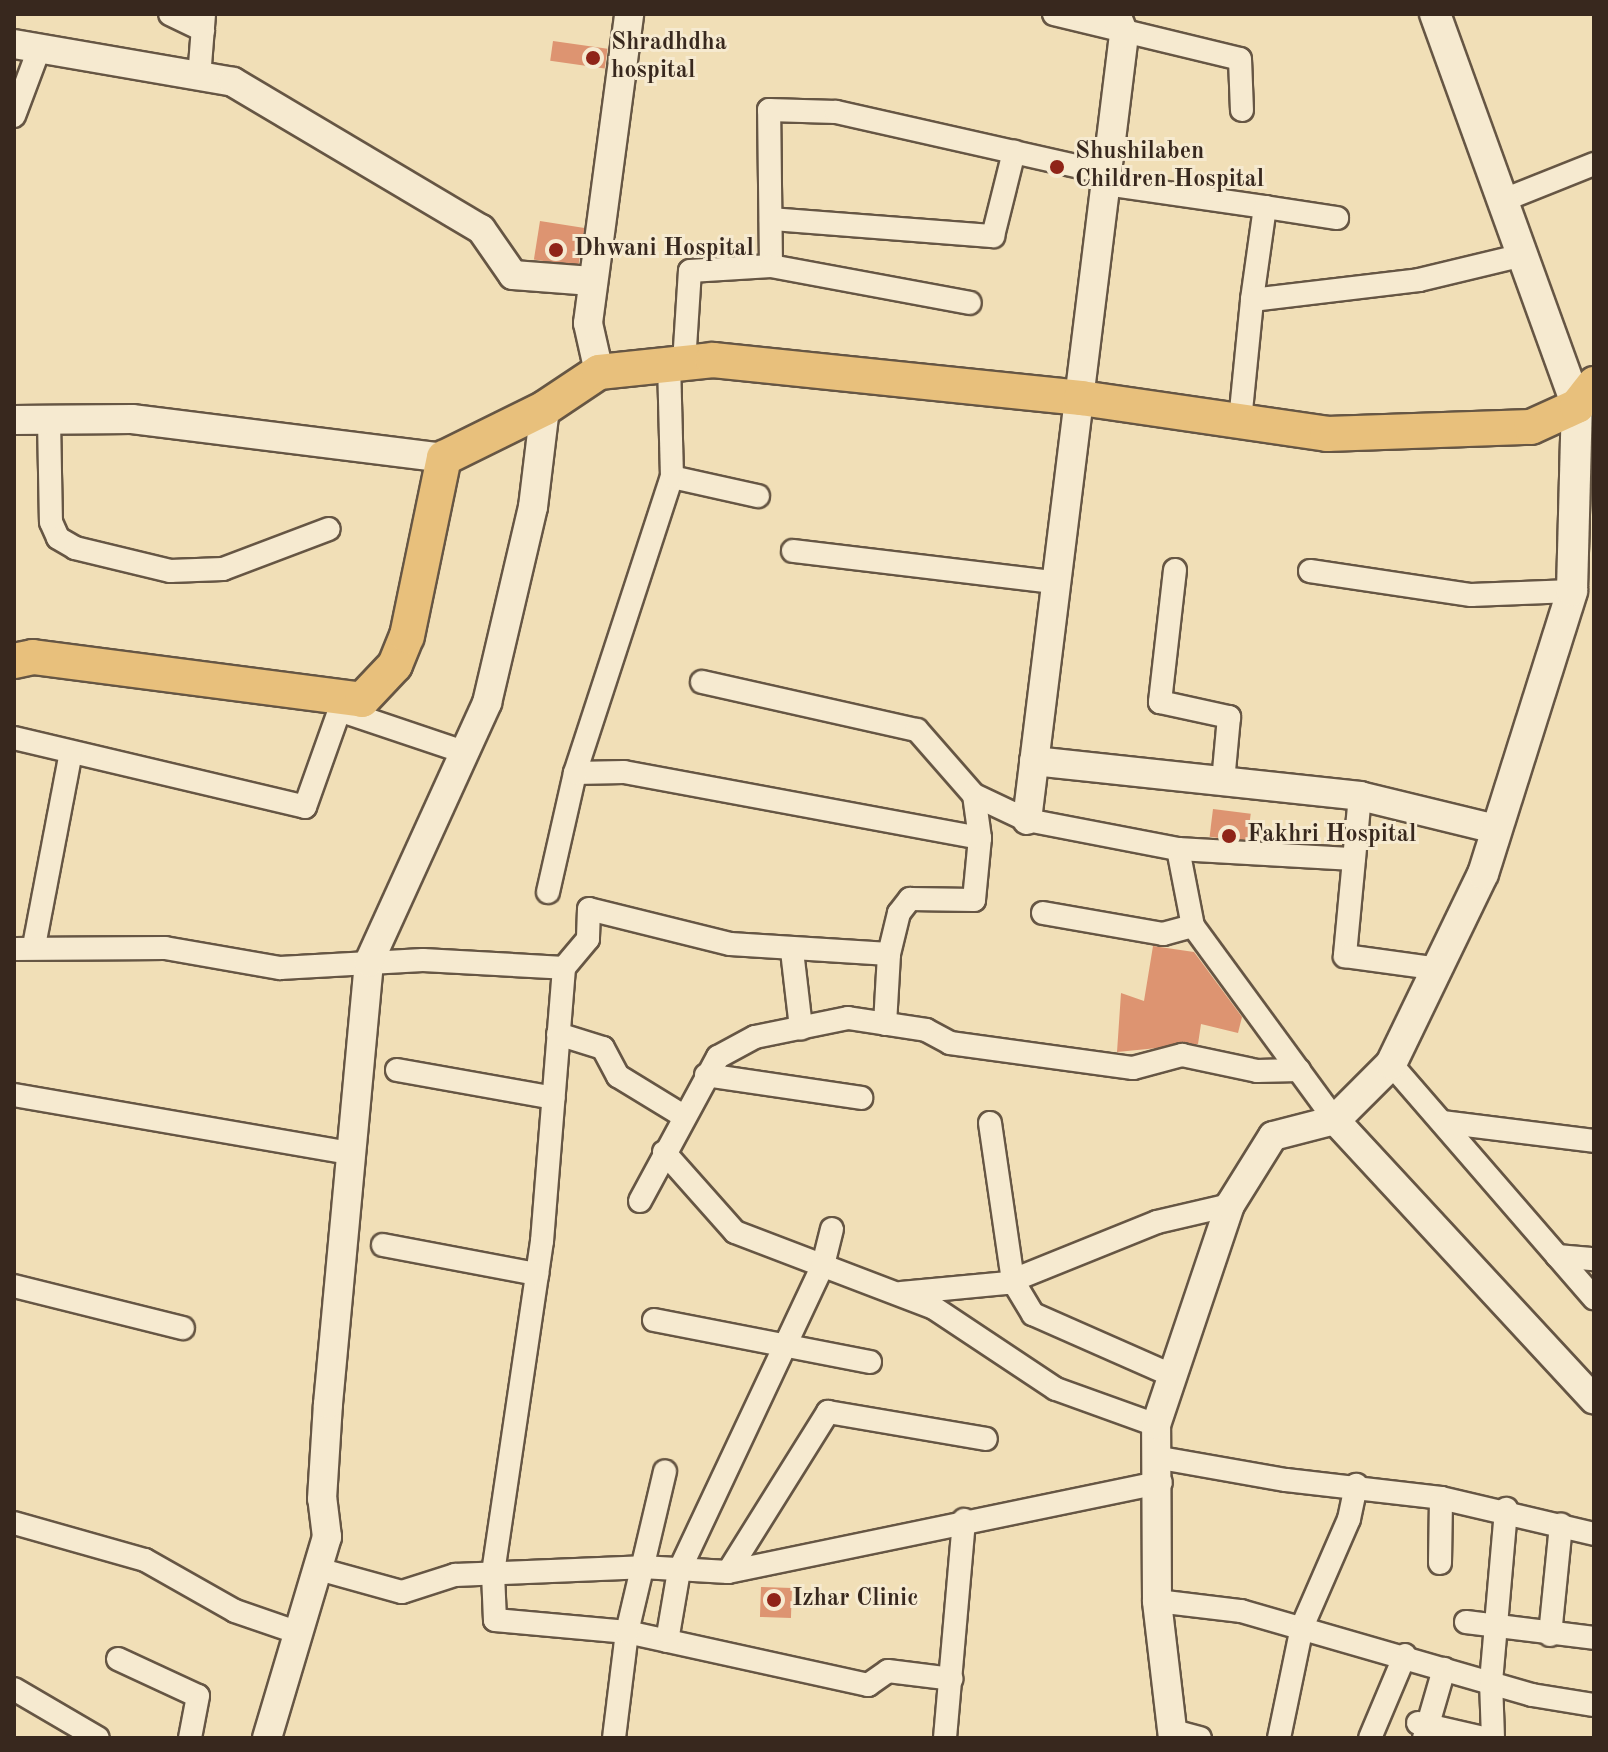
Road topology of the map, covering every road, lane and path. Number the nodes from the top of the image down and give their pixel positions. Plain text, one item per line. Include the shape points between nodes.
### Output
1 (170, 14) edge
2 (629, 14) edge
3 (1054, 14) edge
4 (1435, 14) edge
5 (203, 22) edge
6 (1120, 24) edge
7 (26, 46) edge
8 (199, 78) junction
9 (1242, 110) dead end
10 (14, 116) edge
11 (1014, 152) junction
12 (1594, 164) edge
13 (1106, 179) junction
14 (1504, 200) junction
15 (1265, 207) junction
16 (1337, 218) dead end
17 (771, 219) junction
18 (1523, 255) junction
19 (771, 266) junction
20 (592, 281) junction
21 (1252, 300) junction
22 (970, 303) dead end
23 (676, 364) junction
24 (599, 372) junction
25 (1585, 395) edge
26 (1081, 398) junction
27 (545, 408) junction
28 (14, 420) edge
29 (49, 420) junction
30 (1240, 421) junction
31 (444, 458) junction
32 (672, 477) junction
33 (758, 496) dead end
34 (329, 529) dead end
35 (793, 551) dead end
36 (1583, 552) edge
37 (1175, 570) dead end
38 (1310, 571) dead end
39 (1053, 582) junction
40 (1572, 591) junction
41 (14, 661) edge
42 (702, 682) dead end
43 (341, 705) junction
44 (14, 738) edge
45 (71, 752) junction
46 (464, 752) junction
47 (1034, 761) junction
48 (575, 773) junction
49 (1223, 782) junction
50 (974, 795) junction
51 (1360, 796) junction
52 (1027, 820) junction
53 (1495, 829) junction
54 (980, 838) junction
55 (1178, 849) junction
56 (1354, 859) junction
57 (548, 892) dead end
58 (1043, 913) dead end
59 (1193, 926) junction
60 (24, 948) edge
61 (792, 951) junction
62 (889, 954) junction
63 (369, 962) junction
64 (564, 968) junction
65 (1433, 968) junction
66 (885, 1024) junction
67 (801, 1028) junction
68 (558, 1034) junction
69 (1391, 1064) junction
70 (397, 1070) dead end
71 (1299, 1070) junction
72 (706, 1075) junction
73 (14, 1095) edge
74 (554, 1098) junction
75 (861, 1098) dead end
76 (682, 1115) junction
77 (1335, 1120) junction
78 (1442, 1122) junction
79 (990, 1123) dead end
80 (1594, 1141) edge
81 (664, 1152) junction
82 (351, 1153) junction
83 (640, 1201) dead end
84 (1230, 1205) junction
85 (832, 1229) dead end
86 (383, 1245) dead end
87 (1557, 1256) junction
88 (1594, 1259) edge
89 (823, 1265) junction
90 (537, 1274) junction
91 (1013, 1281) junction
92 (14, 1286) edge
93 (897, 1294) junction
94 (1594, 1298) edge
95 (654, 1320) dead end
96 (183, 1328) dead end
97 (786, 1343) junction
98 (870, 1362) dead end
99 (1169, 1374) junction
100 (1594, 1400) edge
101 (1156, 1425) junction
102 (986, 1439) dead end
103 (1158, 1469) junction
104 (665, 1471) dead end
105 (1356, 1485) junction
106 (1441, 1498) junction
107 (1506, 1509) junction
108 (964, 1520) junction
109 (14, 1523) edge
110 (1561, 1525) junction
111 (1594, 1534) edge
112 (1440, 1563) dead end
113 (642, 1567) junction
114 (322, 1570) junction
115 (679, 1571) junction
116 (728, 1572) junction
117 (493, 1573) junction
118 (1157, 1601) junction
119 (1466, 1622) dead end
120 (1496, 1626) junction
121 (1302, 1627) junction
122 (627, 1632) junction
123 (299, 1633) junction
124 (1550, 1635) junction
125 (1594, 1638) edge
126 (667, 1641) junction
127 (1405, 1655) junction
128 (118, 1659) dead end
129 (1444, 1669) junction
130 (952, 1679) junction
131 (1491, 1682) junction
132 (14, 1689) edge
133 (1594, 1705) edge
134 (1424, 1728) edge
135 (1182, 1736) edge
136 (98, 1738) edge
137 (190, 1738) edge
138 (267, 1738) edge
139 (614, 1738) edge
140 (945, 1738) edge
141 (1279, 1738) edge
142 (1370, 1738) edge
143 (1483, 1738) edge
144 (1493, 1738) edge

1 - 5 street
2 - 20 street
3 - 6 street
4 - 14 main road
5 - 8 street
6 - 9 street via 1240,59
6 - 13 street
7 - 8 street
7 - 10 street
8 - 20 street via 233,82 481,229 513,275
11 - 13 street
11 - 17 street via 993,236
11 - 17 street via 836,112 769,110
12 - 14 street
13 - 15 street
13 - 26 street
14 - 18 main road
15 - 16 street
15 - 21 street
17 - 19 street
18 - 21 street via 1419,280
18 - 25 main road
19 - 22 street
19 - 23 street via 690,271
20 - 24 street via 588,323
21 - 30 street
23 - 24 main road
23 - 26 main road via 713,360
23 - 32 street
24 - 27 main road
25 - 30 main road via 1531,427 1327,434
25 - 36 main road
26 - 30 main road
26 - 39 street
27 - 31 main road
27 - 46 street via 533,507 487,703
28 - 29 street
29 - 31 street via 132,419
29 - 34 street via 51,522 58,538 75,548 170,571 223,569
31 - 43 main road via 395,665 362,700
32 - 33 street
32 - 48 street
35 - 39 street
36 - 40 main road
37 - 49 street via 1160,702 1229,717
38 - 40 street via 1471,595
39 - 47 street
40 - 53 main road
41 - 43 main road via 33,657
42 - 50 street via 917,730
43 - 45 street via 305,807
43 - 46 street
44 - 45 street
45 - 60 street
46 - 63 street
47 - 49 street
47 - 52 street
48 - 54 street via 624,772
48 - 57 street
49 - 51 street
50 - 52 street
50 - 54 street
51 - 53 street
51 - 56 street
52 - 55 street
53 - 65 main road via 1483,874
54 - 62 street via 974,900 910,899 899,913
55 - 56 street
55 - 59 street
56 - 65 street via 1345,956
58 - 59 street via 1163,934
59 - 71 street
60 - 63 street via 165,948 280,968
61 - 62 street
61 - 64 street via 730,944 589,909 588,939
61 - 67 street
62 - 66 street
63 - 64 street
63 - 82 street
64 - 68 street
65 - 69 main road
66 - 67 street via 848,1018
66 - 71 street via 926,1030 950,1043 1133,1068 1182,1055 1257,1071
67 - 72 street via 755,1037 718,1057
68 - 74 street
68 - 76 street via 603,1048 618,1076
69 - 77 main road
69 - 78 street
70 - 74 street
71 - 77 street
72 - 75 street
72 - 76 street
73 - 82 street
74 - 90 street
76 - 81 street
77 - 84 street via 1273,1136
77 - 100 street
78 - 80 street
78 - 87 street
79 - 91 street
81 - 83 street
81 - 89 street via 735,1232
82 - 114 street via 327,1420
84 - 91 street via 1157,1222
84 - 99 street
85 - 89 street
86 - 90 street
87 - 88 street
87 - 94 street
89 - 93 street
89 - 97 street
90 - 117 street
91 - 93 street
91 - 99 street via 1033,1314
92 - 96 street
93 - 101 street via 934,1308 1056,1389
95 - 97 street
97 - 98 street
97 - 115 street
99 - 101 street
101 - 103 street
102 - 116 street via 828,1412
103 - 105 street
103 - 108 street
103 - 118 street
104 - 113 street
105 - 106 street
105 - 121 street
106 - 107 street
106 - 112 street
107 - 110 street
107 - 120 street
108 - 116 street
108 - 130 street
109 - 123 street via 145,1560 235,1611
110 - 111 street
110 - 124 street
113 - 115 street
113 - 117 street
113 - 122 street
114 - 117 street via 402,1592 455,1575
114 - 123 street
115 - 116 street
115 - 126 street
117 - 122 street via 495,1620
118 - 121 street via 1241,1611
118 - 135 street
119 - 120 street
120 - 124 street
120 - 131 street
121 - 127 street
121 - 141 street
122 - 126 street
122 - 139 street
123 - 138 street
124 - 125 street
126 - 130 street via 868,1685 888,1671
127 - 129 street
127 - 142 street
128 - 137 street via 198,1696
129 - 131 street
129 - 134 street
130 - 140 street
131 - 133 street
131 - 144 street
132 - 136 street
134 - 143 street

